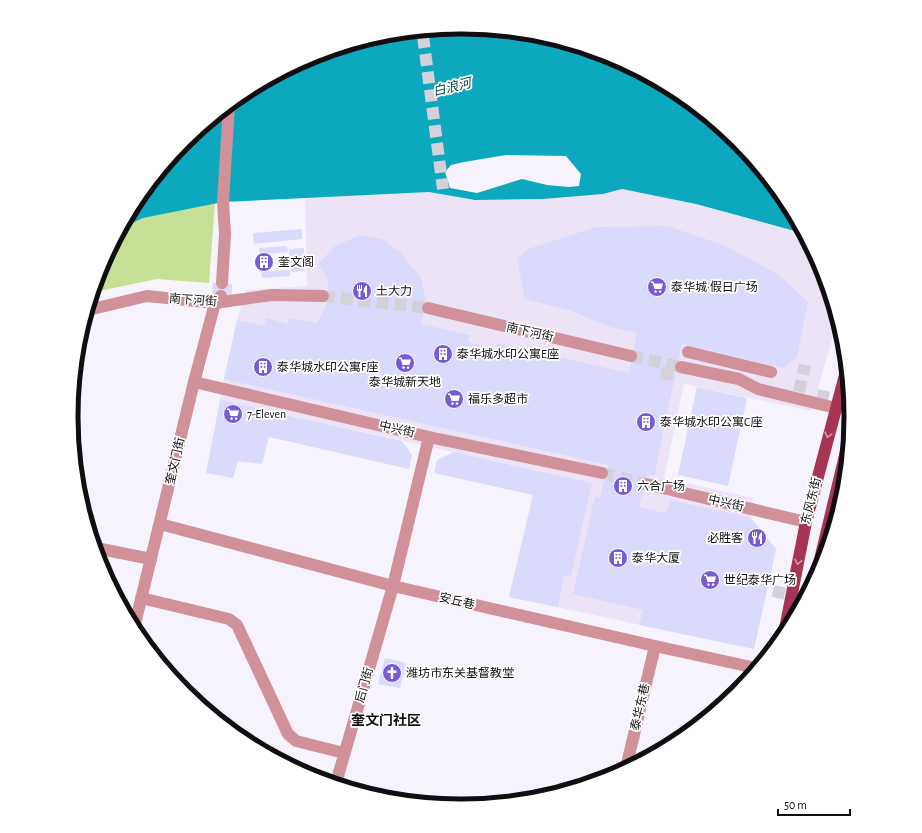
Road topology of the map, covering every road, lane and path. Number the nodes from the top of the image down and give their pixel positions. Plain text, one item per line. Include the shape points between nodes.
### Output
1 (229, 113) edge
2 (222, 284) dead end
3 (323, 296) tunnel mouth
4 (218, 300) junction
5 (95, 308) edge
6 (428, 308) tunnel mouth
7 (688, 352) dead end
8 (631, 356) tunnel mouth
9 (680, 370) tunnel mouth
10 (771, 372) dead end
11 (739, 379) junction
12 (194, 382) junction
13 (842, 385) edge
14 (817, 395) tunnel mouth
15 (836, 408) junction
16 (429, 436) junction
17 (602, 473) tunnel mouth
18 (646, 484) tunnel mouth
19 (806, 522) junction
20 (160, 524) junction
21 (103, 549) edge
22 (151, 559) junction
23 (393, 586) junction
24 (142, 598) junction
25 (788, 615) edge
26 (137, 619) edge
27 (655, 646) junction
28 (751, 667) edge
29 (344, 753) junction
30 (628, 761) edge
31 (337, 779) edge

1 - 2 street via 223,202 225,236
3 - 4 street, 南下河街 via 272,295
4 - 5 street, 南下河街 via 147,296
4 - 12 street, 奎文门街
6 - 8 street, 南下河街
7 - 10 street
9 - 11 street
11 - 14 street
11 - 15 street via 758,389
12 - 16 street, 中兴街
12 - 20 street, 奎文门街
13 - 15 main road, 东风东街
15 -> 19 main road, 东风东街
16 - 17 street, 中兴街
16 - 23 street, 后门街
18 - 19 street, 中兴街
19 -> 25 main road, 东风东街
20 - 22 street, 奎文门街
20 - 23 street, 安丘巷
21 - 22 street
22 - 24 street, 奎文门街
23 - 27 street, 安丘巷
23 - 29 street, 后门街
24 - 26 street, 奎文门街
24 - 29 street via 229,619 238,625 288,734 296,741
27 - 28 street, 安丘巷
27 - 30 street, 泰华东巷
29 - 31 street, 后门街

